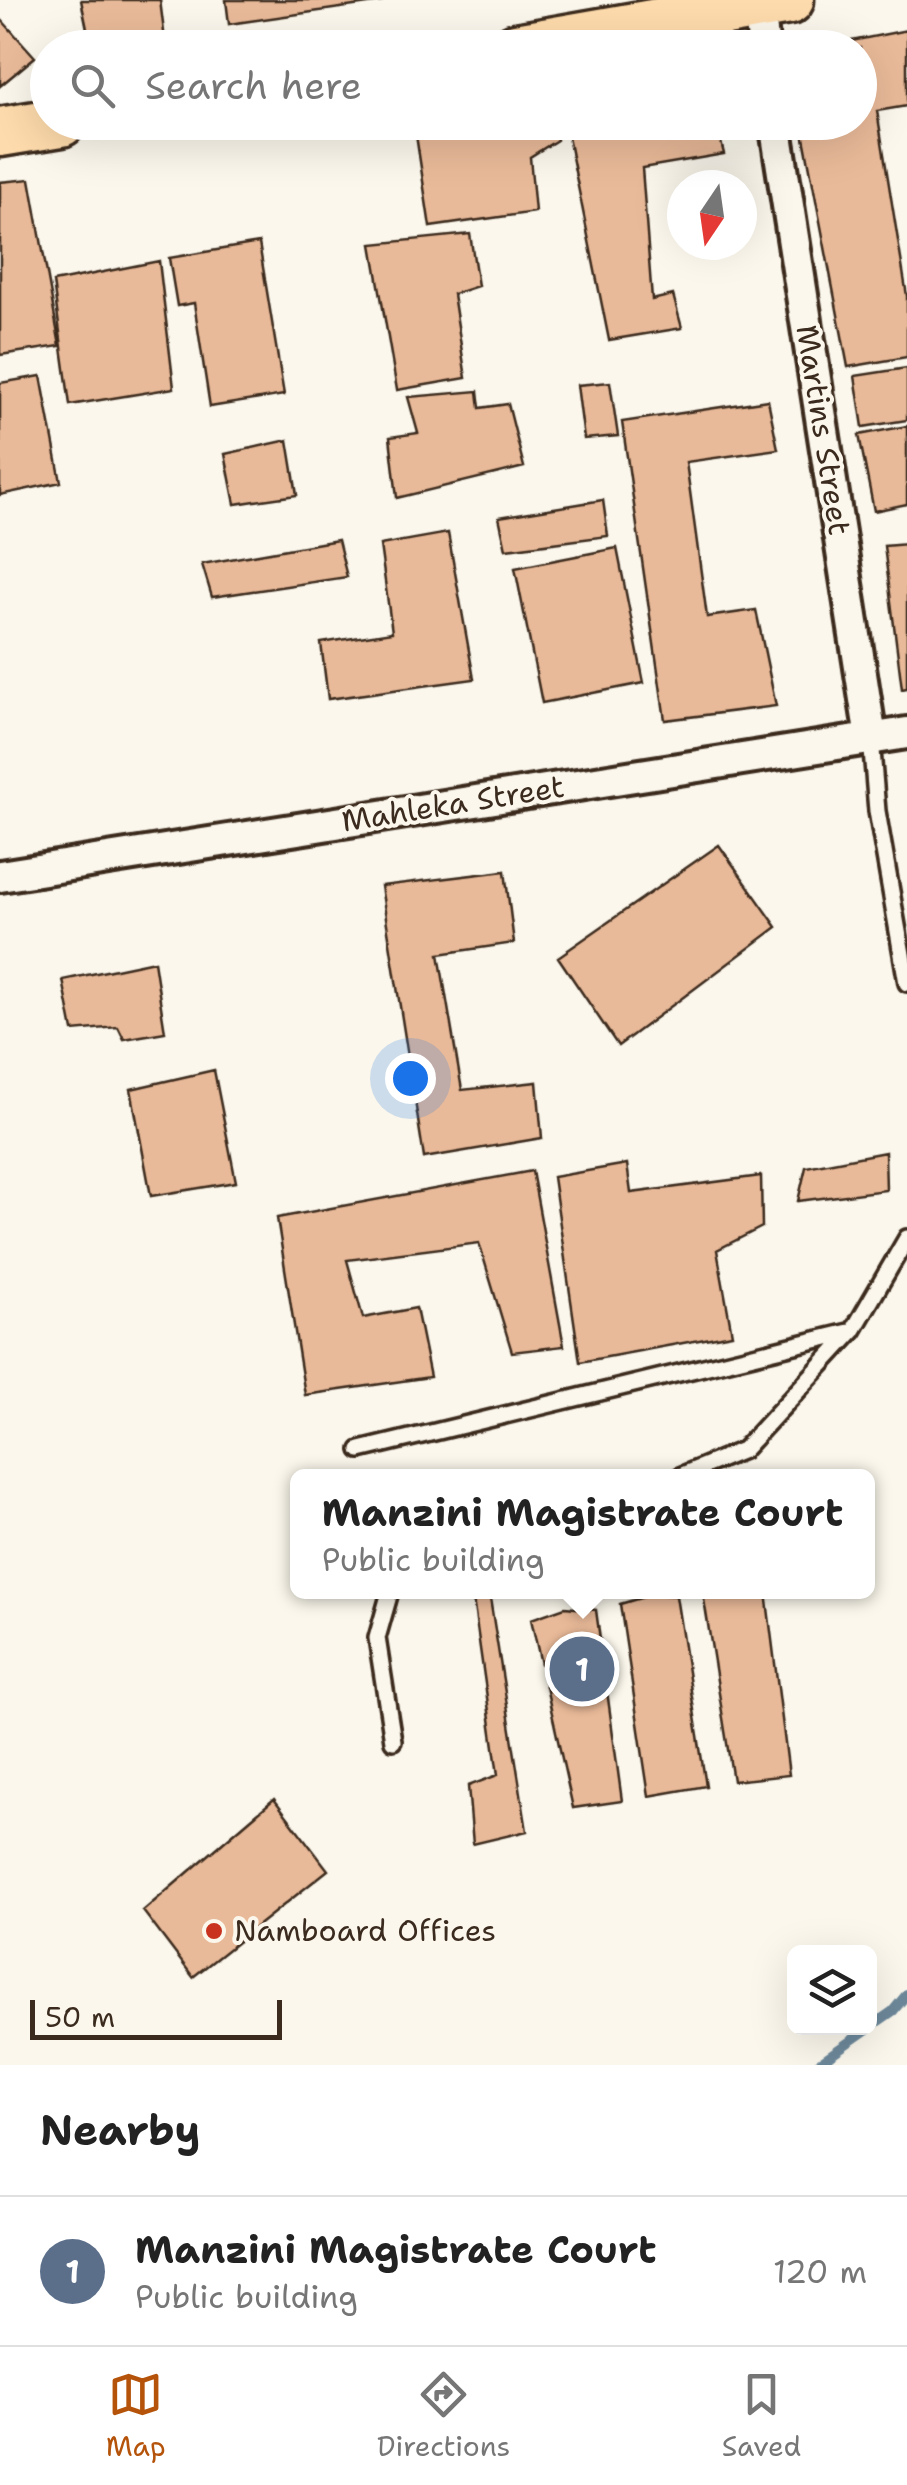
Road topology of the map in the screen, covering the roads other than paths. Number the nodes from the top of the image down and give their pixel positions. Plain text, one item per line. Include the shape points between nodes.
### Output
1 (767, 13) edge
2 (645, 30) edge
3 (30, 127) edge
4 (0, 132) edge
5 (778, 140) edge
6 (907, 733) edge
7 (871, 738) junction
8 (0, 876) edge
9 (907, 983) edge
10 (907, 1238) edge
11 (853, 1331) junction
12 (360, 1450) dead end
13 (697, 1469) edge
14 (388, 1599) edge
15 (394, 1740) dead end

1 - 2 main road
3 - 4 main road
5 - 7 street, Martins Street
6 - 7 street, Mahleka Street
7 - 8 street, Mahleka Street
7 - 9 lane
10 - 11 lane
11 - 12 lane
11 - 13 lane via 744,1450
14 - 15 lane via 376,1638

